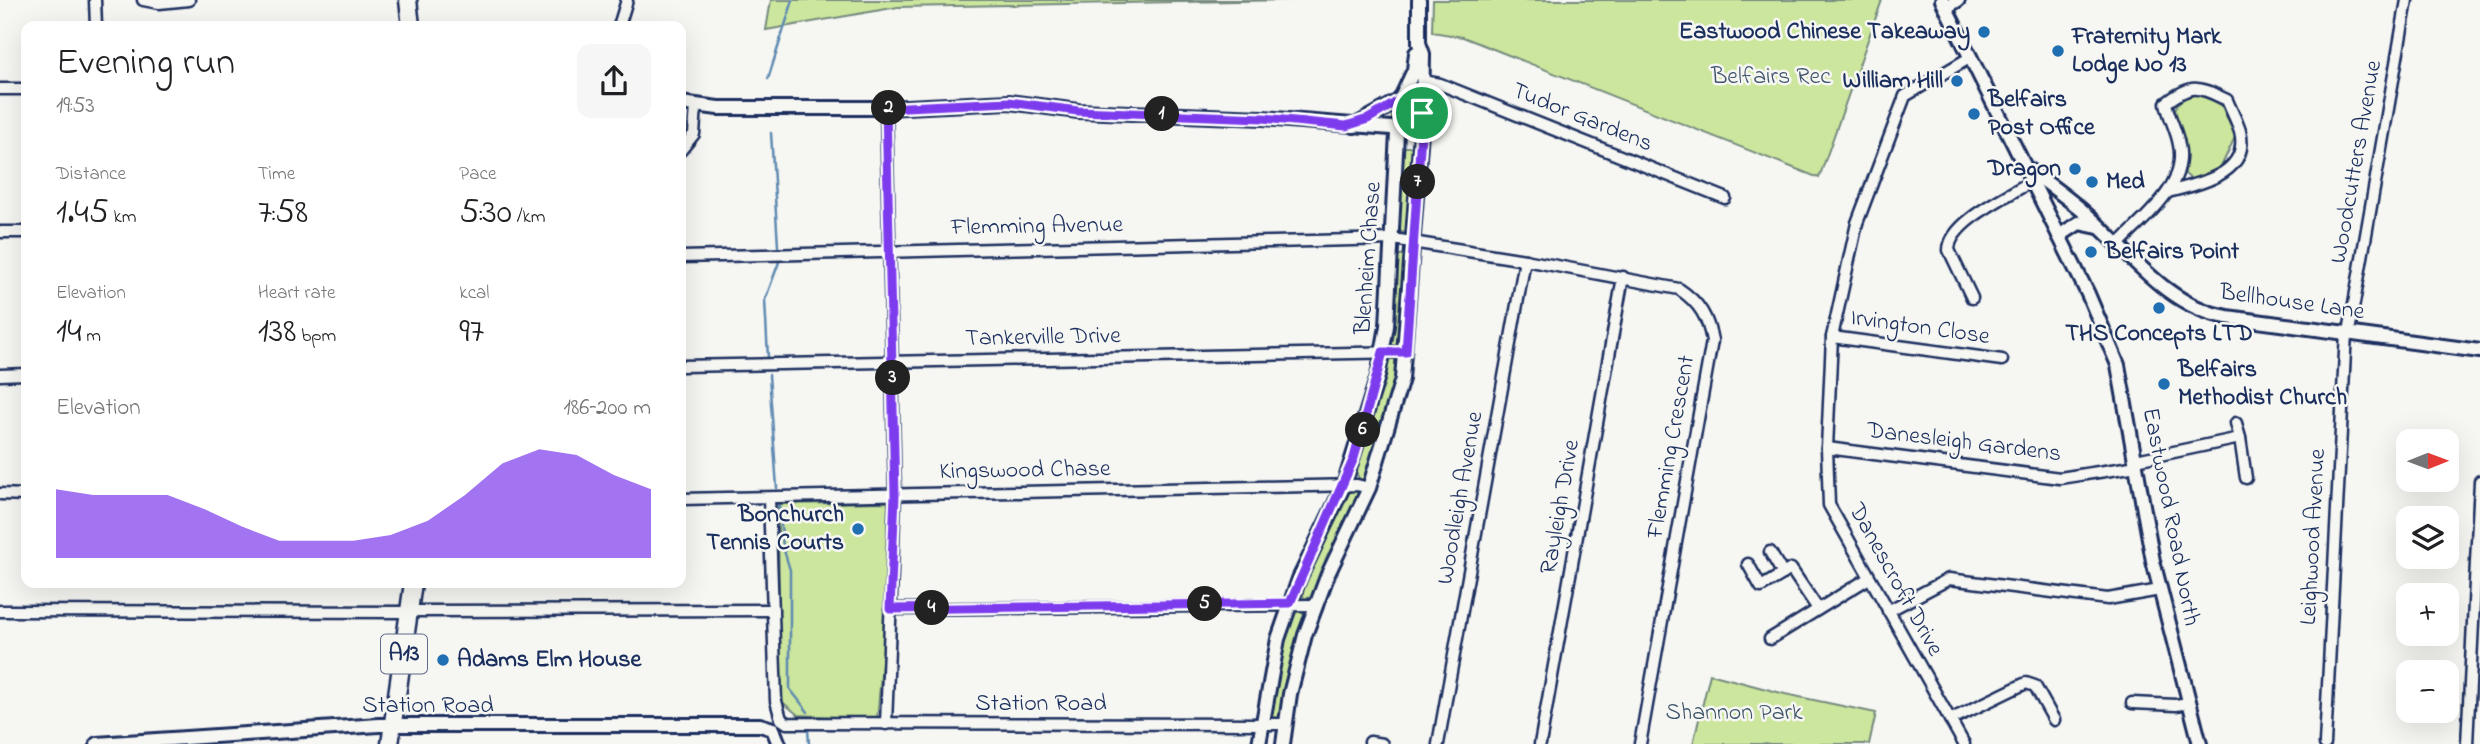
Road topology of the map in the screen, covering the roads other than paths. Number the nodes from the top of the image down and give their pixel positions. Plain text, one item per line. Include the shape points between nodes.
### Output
1 (95, 0) edge
2 (143, 0) edge
3 (189, 0) edge
4 (408, 0) edge
5 (627, 0) edge
6 (1419, 0) edge
7 (1958, 0) edge
8 (2407, 0) edge
9 (1944, 4) edge
10 (96, 21) edge
11 (410, 21) edge
12 (621, 21) edge
13 (1419, 43) junction
14 (1971, 57) junction
15 (1422, 81) junction
16 (0, 89) edge
17 (21, 89) edge
18 (1400, 100) junction
19 (686, 104) edge
20 (696, 106) junction
21 (886, 108) junction
22 (1389, 109) junction
23 (1421, 118) junction
24 (1354, 126) junction
25 (1394, 130) junction
26 (686, 144) edge
27 (2024, 165) junction
28 (2032, 181) junction
29 (2057, 191) junction
30 (2168, 192) junction
31 (1725, 198) dead end
32 (2043, 201) junction
33 (2079, 208) junction
34 (2079, 223) junction
35 (2098, 227) junction
36 (0, 232) edge
37 (21, 232) edge
38 (2059, 236) junction
39 (1393, 239) junction
40 (1415, 241) junction
41 (2118, 245) junction
42 (890, 252) junction
43 (686, 257) edge
44 (1525, 260) junction
45 (1623, 277) junction
46 (1972, 298) dead end
47 (2347, 332) junction
48 (1832, 337) junction
49 (2480, 351) edge
50 (1383, 352) junction
51 (1406, 352) junction
52 (2002, 360) dead end
53 (892, 363) junction
54 (686, 366) edge
55 (21, 374) edge
56 (0, 375) edge
57 (2236, 423) dead end
58 (2240, 439) junction
59 (1827, 448) junction
60 (2136, 463) junction
61 (2246, 478) dead end
62 (2480, 481) edge
63 (1344, 485) junction
64 (1369, 488) junction
65 (0, 494) edge
66 (21, 495) edge
67 (895, 495) junction
68 (769, 498) junction
69 (686, 499) edge
70 (1770, 552) dead end
71 (1748, 564) dead end
72 (1783, 574) junction
73 (1869, 578) junction
74 (411, 588) edge
75 (2160, 590) junction
76 (1290, 603) junction
77 (1315, 605) junction
78 (890, 609) junction
79 (1818, 609) junction
80 (773, 610) junction
81 (0, 611) edge
82 (1888, 611) junction
83 (409, 612) junction
84 (1770, 639) dead end
85 (2132, 703) dead end
86 (2188, 703) junction
87 (1950, 720) junction
88 (2054, 720) dead end
89 (886, 724) junction
90 (1285, 724) junction
91 (393, 725) junction
92 (1261, 725) junction
93 (1370, 742) dead end
94 (97, 744) edge
95 (390, 744) edge
96 (779, 744) edge
97 (1259, 744) edge
98 (1283, 744) edge
99 (1382, 744) edge
100 (1438, 744) edge
101 (1540, 744) edge
102 (1640, 744) edge
103 (1964, 744) edge
104 (2200, 744) edge
105 (2325, 744) edge
106 (2467, 744) edge

1 - 10 street
2 - 3 street
4 - 11 main road
5 - 12 street
6 - 13 street
7 - 9 street
8 - 47 street, Woodcutters Avenue
9 - 14 street, Eastwood Road North
13 - 15 street, Blenheim Chase
13 - 18 street via 1414,70
14 - 27 street, Eastwood Road North
14 - 48 street, Danescroft Drive via 1914,88 1900,106 1857,223
15 - 23 street, Blenheim Chase
15 - 31 street, Tudor Gardens via 1440,84
16 - 17 street
18 - 22 street
18 - 23 street via 1415,103
19 - 20 street
20 - 21 street
20 - 26 street via 694,134
21 - 24 street via 1009,102 1078,111
21 - 42 street
22 - 24 street
22 - 25 street via 1387,116
23 - 25 street via 1410,134
23 - 40 street, Blenheim Chase
24 - 25 street
25 - 39 street, Blenheim Chase
27 - 28 street, Eastwood Road North
27 - 29 street, Bellhouse Lane
28 - 32 street, Eastwood Road North
28 - 46 street via 1973,215 1949,244
29 - 32 street
29 - 33 street, Bellhouse Lane
30 - 30 street via 2181,168 2166,103 2183,90 2199,87 2227,100 2241,133 2240,146 2233,165 2216,178
30 - 41 street
32 - 38 street, Eastwood Road North
33 - 34 street
33 - 35 street, Bellhouse Lane
34 - 35 street
34 - 38 street
35 - 41 street, Bellhouse Lane
36 - 37 street
38 - 60 street, Eastwood Road North via 2118,365
39 - 40 street, Flemming Crescent
39 - 42 street, Flemming Avenue
39 - 50 street, Blenheim Chase
40 - 44 street, Flemming Crescent
40 - 51 street, Blenheim Chase
41 - 47 street, Bellhouse Lane via 2166,289 2198,310
42 - 43 street, Flemming Avenue
42 - 53 street
44 - 45 street, Flemming Crescent
44 - 100 street, Woodleigh Avenue
45 - 101 street, Rayleigh Drive
45 - 102 street, Flemming Crescent via 1679,289 1693,299 1703,312 1712,341
47 - 49 street, Bellhouse Lane
47 - 105 street, Leighwood Avenue
48 - 52 street, Irvington Close
48 - 59 street, Danescroft Drive
50 - 51 street, Tankerville Drive
50 - 53 street, Tankerville Drive
50 - 63 street, Blenheim Chase
51 - 64 street, Blenheim Chase via 1393,414
53 - 54 street, Tankerville Drive
53 - 67 street
55 - 56 street
57 - 58 street
58 - 60 street, Danesleigh Gardens
58 - 61 street
59 - 60 street, Danesleigh Gardens via 2060,478
59 - 73 street, Danescroft Drive via 1829,505
60 - 75 street, Eastwood Road North
62 - 106 street
63 - 64 street, Kingswood Chase
63 - 67 street, Kingswood Chase
63 - 76 street, Blenheim Chase
64 - 77 street, Blenheim Chase
65 - 66 street
67 - 68 street, Kingswood Chase
67 - 78 street
68 - 69 street, Kingswood Chase
68 - 80 street
70 - 72 street
71 - 72 street via 1761,587
72 - 79 street via 1791,569
73 - 79 street
73 - 82 street, Danescroft Drive
74 - 83 main road, A13
75 - 82 street via 2108,599 1949,579
75 - 86 street, Eastwood Road North
76 - 77 street
76 - 78 street
76 - 92 street, Blenheim Chase
77 - 90 street, Blenheim Chase via 1296,666
78 - 89 street
79 - 84 street
80 - 83 street
80 - 89 street, Station Road via 777,710 787,723
81 - 83 street
82 - 87 street, Danescroft Drive
83 - 91 main road, A13
85 - 86 street
86 - 104 street, Eastwood Road North
87 - 88 street via 2026,683 2035,686
87 - 103 street, Danescroft Drive
89 - 92 street, Station Road
90 - 92 street, Station Road
90 - 98 street, Blenheim Chase
91 - 94 street, Station Road
91 - 95 main road, A13
91 - 96 street, Station Road via 760,724 773,729
92 - 97 street, Blenheim Chase
93 - 99 street

